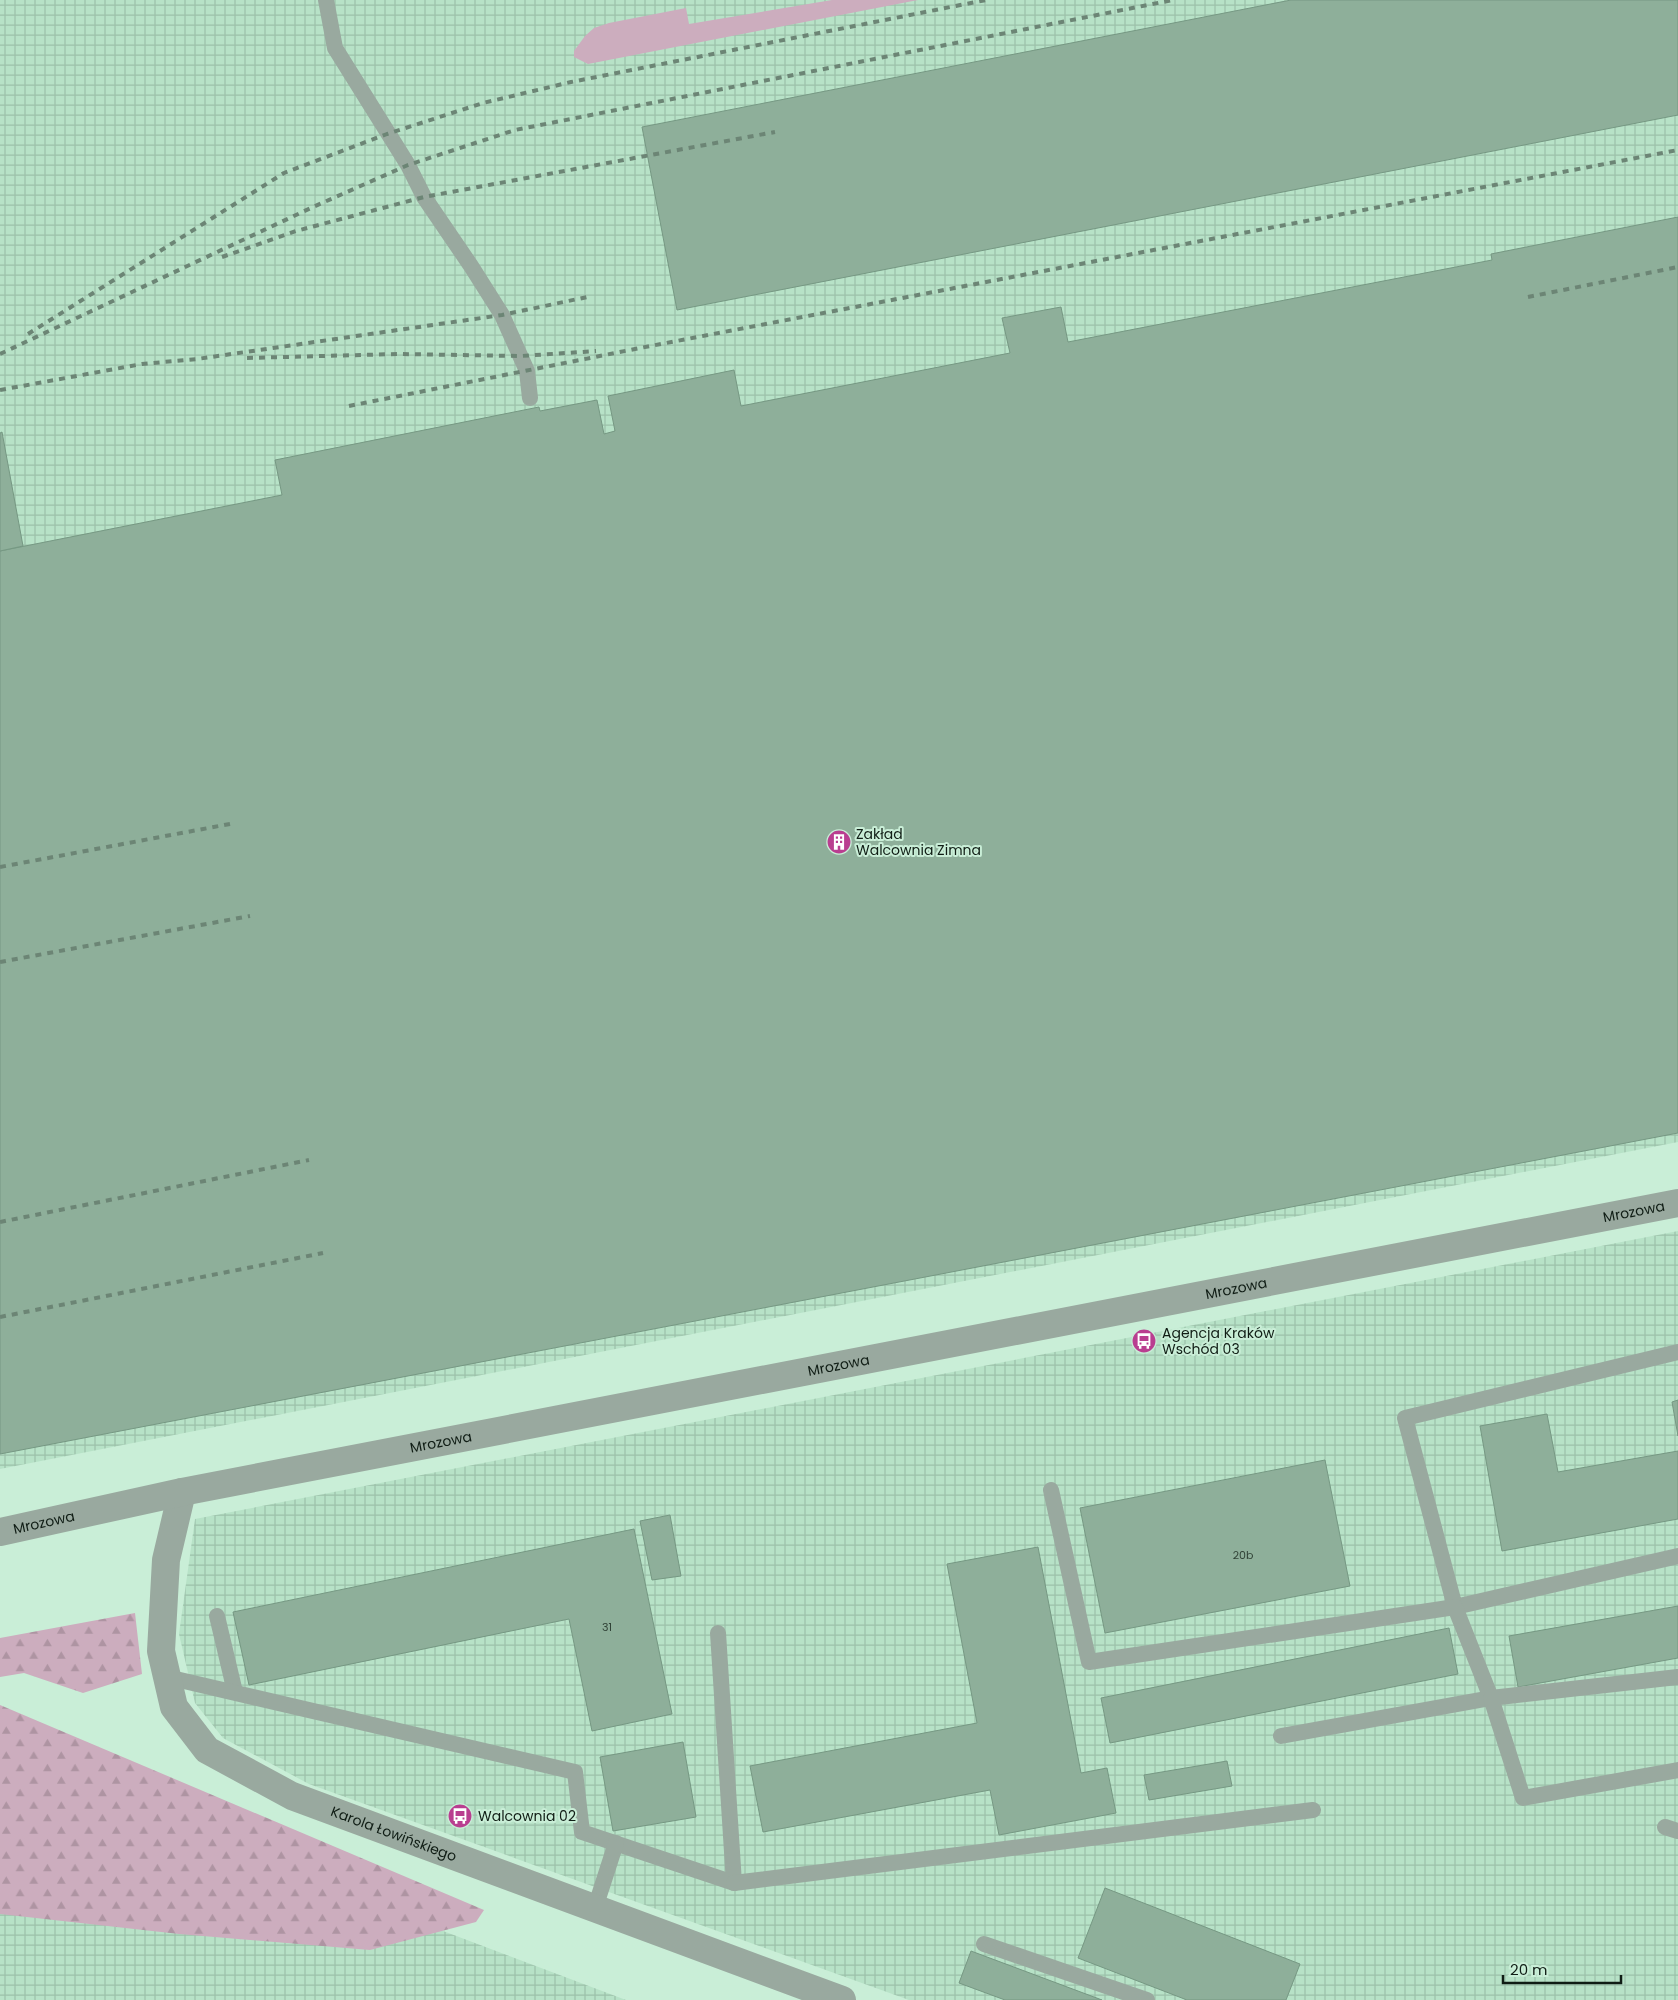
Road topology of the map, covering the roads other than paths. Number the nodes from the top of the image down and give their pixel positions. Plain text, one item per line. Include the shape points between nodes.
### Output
1 (326, 0) edge
2 (530, 398) dead end
3 (1678, 1203) edge
4 (1678, 1352) edge
5 (1051, 1490) dead end
6 (182, 1492) junction
7 (0, 1532) edge
8 (1678, 1556) edge
9 (1455, 1607) junction
10 (217, 1616) dead end
11 (718, 1632) dead end
12 (167, 1677) junction
13 (1678, 1677) edge
14 (236, 1692) junction
15 (1491, 1698) junction
16 (1281, 1736) dead end
17 (1678, 1770) edge
18 (1313, 1810) dead end
19 (616, 1843) junction
20 (734, 1883) junction
21 (595, 1908) junction
22 (984, 1944) dead end
23 (842, 2000) edge
24 (1147, 2000) edge

1 - 2 lane via 335,48 408,165 424,197 502,315 527,371
3 - 6 street, Mrozowa
4 - 9 lane via 1405,1418
5 - 9 lane via 1088,1662
6 - 7 street, Mrozowa
6 - 12 street, Karola Łowińskiego via 166,1560 161,1651
8 - 9 lane
9 - 15 lane
10 - 14 lane
11 - 20 lane
12 - 14 lane
12 - 21 street, Karola Łowińskiego via 174,1707 207,1750 258,1778 292,1796
13 - 15 lane
14 - 19 lane via 575,1772 582,1832
15 - 16 lane
15 - 17 lane via 1523,1798
18 - 20 lane
19 - 20 lane
19 - 21 lane
21 - 23 street, Karola Łowińskiego
22 - 24 lane

